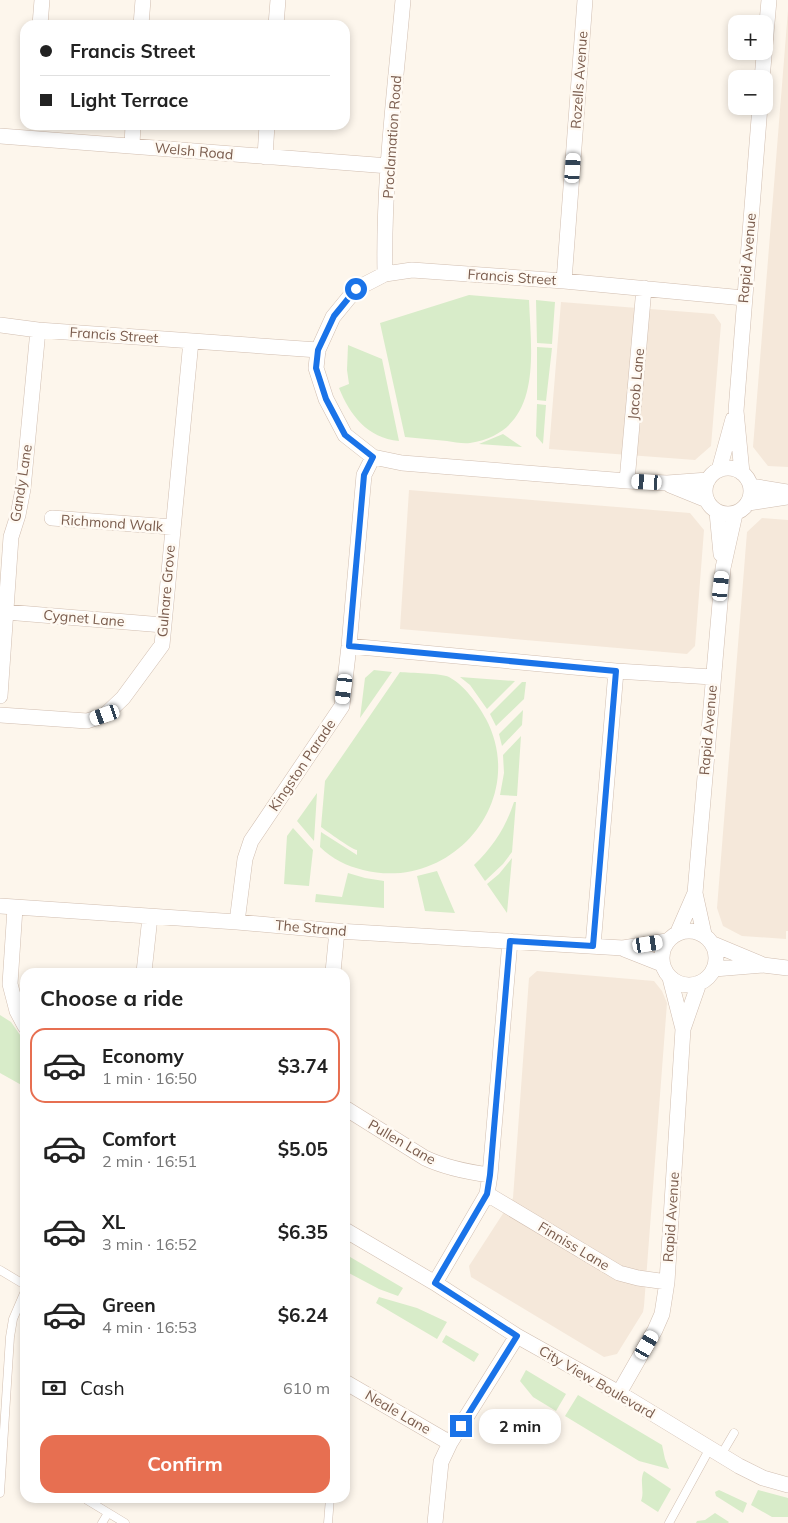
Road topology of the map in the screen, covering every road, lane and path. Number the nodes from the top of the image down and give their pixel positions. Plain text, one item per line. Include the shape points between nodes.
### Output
1 (42, 0) edge
2 (143, 0) edge
3 (278, 0) edge
4 (403, 0) edge
5 (585, 0) edge
6 (769, 0) edge
7 (40, 20) edge
8 (141, 20) edge
9 (276, 20) edge
10 (763, 70) edge
11 (759, 115) edge
12 (133, 130) edge
13 (267, 130) edge
14 (32, 132) edge
15 (0, 136) edge
16 (132, 145) junction
17 (265, 157) junction
18 (388, 166) junction
19 (385, 274) junction
20 (564, 281) junction
21 (644, 288) junction
22 (744, 298) junction
23 (0, 325) edge
24 (38, 330) junction
25 (191, 341) junction
26 (318, 350) junction
27 (736, 410) junction
28 (373, 457) junction
29 (742, 473) junction
30 (713, 475) junction
31 (627, 481) junction
32 (667, 483) junction
33 (751, 486) junction
34 (788, 492) edge
35 (788, 497) edge
36 (707, 500) junction
37 (748, 503) junction
38 (717, 512) junction
39 (735, 514) junction
40 (52, 518) dead end
41 (172, 527) junction
42 (723, 568) junction
43 (6, 612) junction
44 (164, 625) junction
45 (349, 646) junction
46 (616, 671) junction
47 (712, 677) junction
48 (0, 696) edge
49 (0, 715) edge
50 (695, 893) junction
51 (7, 907) edge
52 (150, 917) junction
53 (237, 922) junction
54 (337, 931) junction
55 (672, 936) junction
56 (709, 939) junction
57 (510, 941) junction
58 (593, 946) junction
59 (623, 948) junction
60 (662, 964) junction
61 (763, 965) junction
62 (144, 968) edge
63 (332, 968) edge
64 (788, 968) edge
65 (714, 969) junction
66 (670, 978) junction
67 (699, 983) junction
68 (20, 1017) edge
69 (683, 1029) junction
70 (350, 1111) edge
71 (490, 1175) junction
72 (487, 1194) junction
73 (350, 1233) edge
74 (0, 1270) edge
75 (20, 1282) edge
76 (667, 1282) junction
77 (435, 1283) junction
78 (20, 1303) edge
79 (517, 1336) junction
80 (350, 1385) edge
81 (619, 1393) junction
82 (734, 1433) dead end
83 (450, 1443) junction
84 (715, 1452) junction
85 (788, 1474) edge
86 (788, 1485) edge
87 (0, 1493) edge
88 (92, 1503) edge
89 (330, 1503) edge
90 (108, 1513) junction
91 (102, 1523) edge
92 (125, 1523) edge
93 (328, 1523) edge
94 (435, 1523) edge
95 (668, 1523) edge

1 - 7 street
2 - 8 street
3 - 9 street
4 - 18 street, Proclamation Road
5 - 20 street, Rozells Avenue
6 - 10 street
11 - 22 street, Rapid Avenue
12 - 16 street
13 - 17 street
14 - 15 street, Welsh Road
14 - 16 street, Welsh Road
16 - 17 street, Welsh Road
17 - 18 street, Welsh Road
18 - 19 street, Proclamation Road
19 - 20 street, Francis Street via 412,270
19 - 26 street, Francis Street via 356,289 334,316
20 - 21 street, Francis Street
21 - 22 street, Francis Street
21 - 31 street, Jacob Lane
22 - 27 street, Rapid Avenue
23 - 24 street, Francis Street
24 - 25 street, Francis Street
24 - 43 street, Gandy Lane via 23,489 11,537
25 - 26 street, Francis Street
25 - 41 street, Gulnare Grove
26 - 28 street, Francis Street via 316,368 326,399 345,435
27 - 29 street, Rapid Avenue
27 - 30 street, Rapid Avenue
28 - 31 street, Francis Street via 392,462
28 - 45 street, Kingston Parade via 364,475
29 - 30 street via 727,468
29 - 33 street
30 - 32 street, Francis Street
30 - 36 street via 705,487
31 - 32 street, Francis Street
32 - 36 street, Francis Street
33 - 34 street
33 - 37 street
35 - 37 street
36 - 38 street
37 - 39 street
38 - 39 street
38 - 42 street, Rapid Avenue
39 - 42 street, Rapid Avenue
40 - 41 street, Richmond Walk
41 - 44 street, Gulnare Grove
42 - 47 street, Rapid Avenue
43 - 44 street, Cygnet Lane
43 - 48 street, Gandy Lane
44 - 49 street, Gulnare Grove via 162,645 123,698 105,715 87,721
45 - 46 street
45 - 53 street, Kingston Parade via 342,706 251,841 244,859
46 - 47 street
46 - 58 street
47 - 50 street, Rapid Avenue
50 - 55 street, Rapid Avenue
50 - 56 street, Rapid Avenue
51 - 52 street, The Strand
51 - 68 street via 10,984
52 - 53 street, The Strand
52 - 62 street
53 - 54 street, The Strand
54 - 57 street, The Strand
54 - 63 street
55 - 56 street via 687,930
55 - 59 street, The Strand
55 - 60 street via 661,955
56 - 61 street
56 - 65 street via 716,952
57 - 58 street, The Strand
57 - 71 street
58 - 59 street, The Strand
59 - 60 street, The Strand
60 - 66 street
61 - 64 street
61 - 65 street
65 - 67 street
66 - 67 street via 684,985
66 - 69 street, Rapid Avenue
67 - 69 street, Rapid Avenue
69 - 76 street, Rapid Avenue
70 - 71 street, Pullen Lane via 425,1158 455,1170
71 - 72 street
72 - 76 street, Finniss Lane via 619,1273
72 - 77 street
73 - 77 street, City View Boulevard
74 - 75 lane
76 - 81 street, Rapid Avenue via 662,1314
77 - 79 street, City View Boulevard
78 - 87 lane via 10,1337
79 - 81 street, City View Boulevard
79 - 83 street
80 - 83 street, Neale Lane
81 - 84 street, City View Boulevard
82 - 84 lane
83 - 94 street via 441,1462
84 - 85 street, City View Boulevard via 761,1470
84 - 86 street, City View Boulevard via 763,1478
84 - 95 lane
88 - 90 lane
89 - 93 lane
90 - 91 lane
90 - 92 lane

